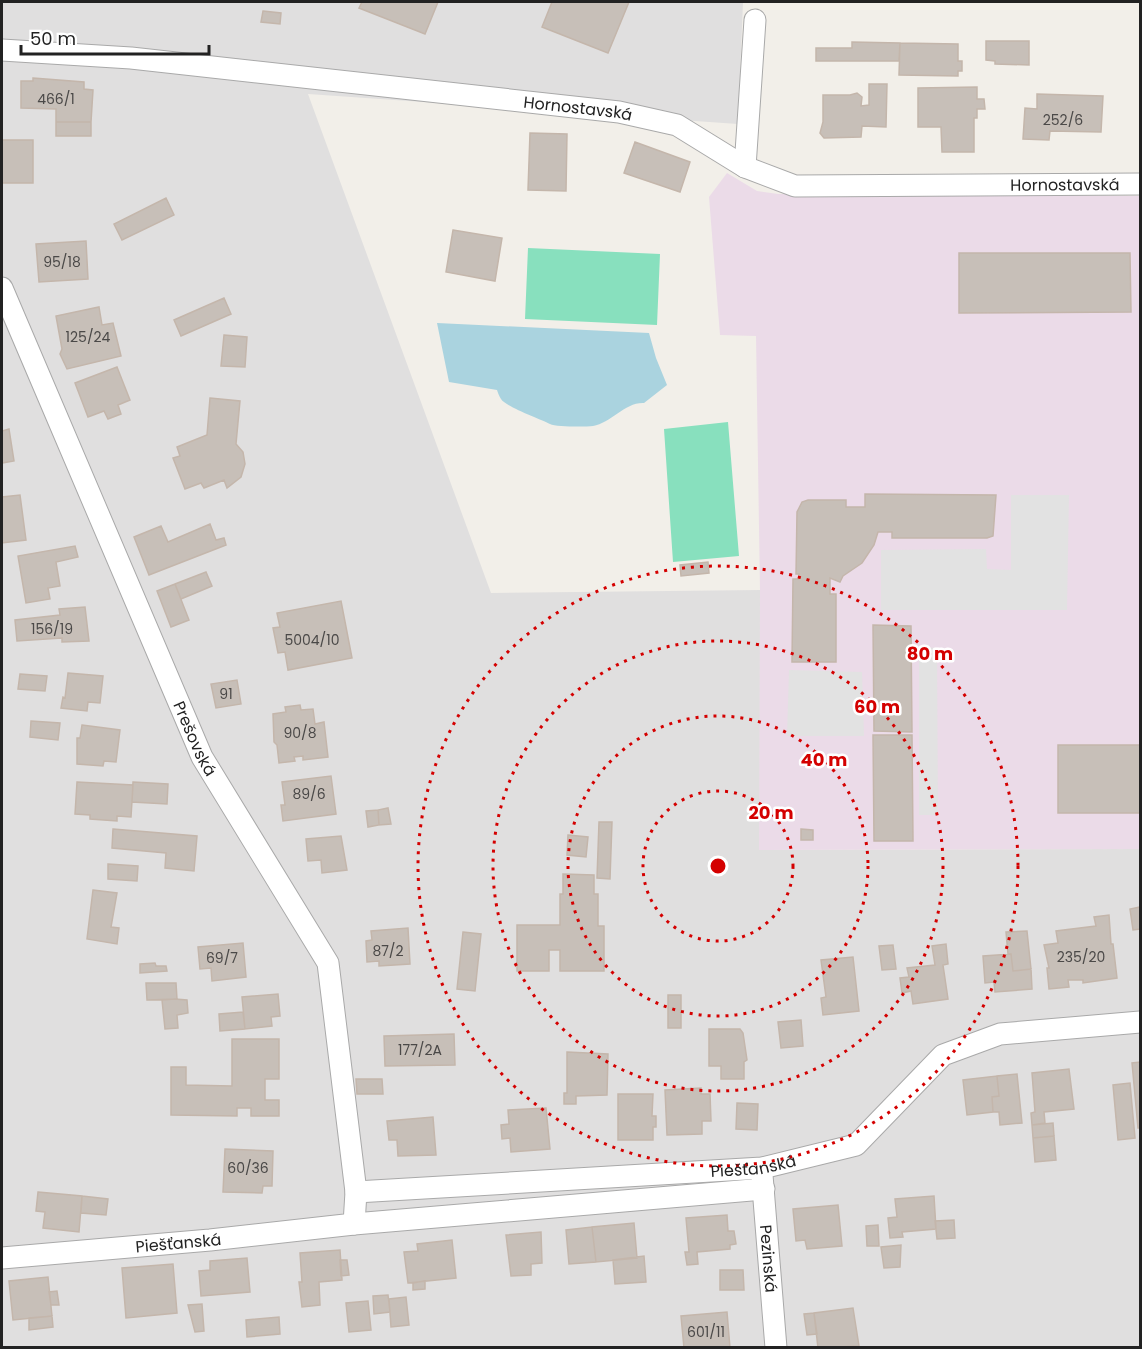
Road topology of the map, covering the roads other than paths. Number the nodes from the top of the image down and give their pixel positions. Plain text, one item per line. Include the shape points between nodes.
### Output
1 (755, 20) dead end
2 (2, 50) edge
3 (745, 167) junction
4 (1140, 184) edge
5 (2, 288) edge
6 (1140, 1022) edge
7 (763, 1179) junction
8 (356, 1192) junction
9 (354, 1224) junction
10 (2, 1258) edge
11 (776, 1347) edge

1 - 3 street
2 - 3 street, Hornostavská via 131,58 619,112 677,125
3 - 4 street, Hornostavská via 795,186
5 - 8 street, Prešovská via 202,757 328,963
6 - 7 street, Piešťanská via 1000,1034 943,1055 856,1145
7 - 8 street, Piešťanská
7 - 9 street, Piešťanská
7 - 11 street, Pezinská
8 - 9 street
9 - 10 street, Piešťanská

